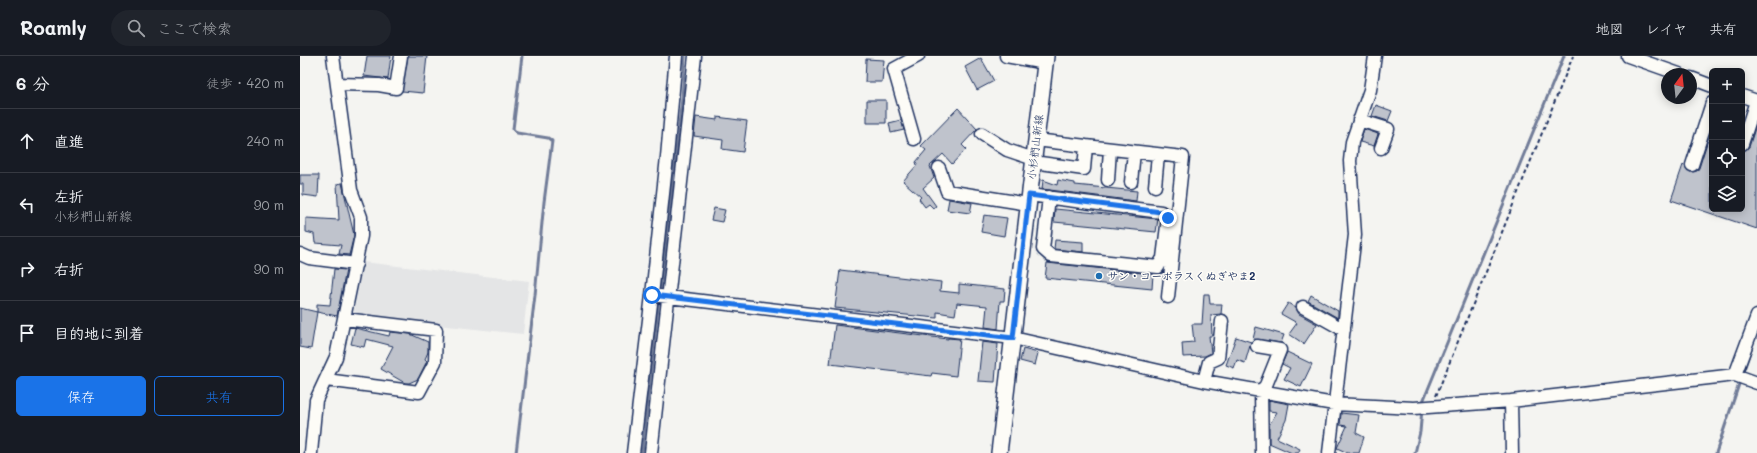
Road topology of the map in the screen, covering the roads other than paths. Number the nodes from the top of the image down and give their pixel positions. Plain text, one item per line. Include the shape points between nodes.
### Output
1 (333, 56) edge
2 (401, 56) edge
3 (676, 56) edge
4 (696, 56) edge
5 (918, 56) edge
6 (1006, 56) edge
7 (1375, 56) edge
8 (1628, 56) edge
9 (1045, 60) edge
10 (1662, 68) edge
11 (1697, 80) edge
12 (337, 84) junction
13 (1709, 85) edge
14 (1745, 97) edge
15 (1756, 101) edge
16 (1712, 104) edge
17 (1360, 120) junction
18 (982, 134) dead end
19 (914, 139) dead end
20 (1036, 140) junction
21 (1743, 140) edge
22 (1086, 146) junction
23 (1381, 148) dead end
24 (1110, 149) junction
25 (1134, 152) junction
26 (1158, 155) junction
27 (1034, 161) junction
28 (1692, 165) dead end
29 (939, 168) dead end
30 (1108, 180) dead end
31 (1131, 182) dead end
32 (1155, 186) dead end
33 (1049, 197) junction
34 (1028, 200) junction
35 (300, 254) edge
36 (356, 264) junction
37 (652, 295) junction
38 (668, 297) junction
39 (1168, 297) dead end
40 (1303, 307) dead end
41 (1757, 316) edge
42 (345, 319) junction
43 (1222, 321) dead end
44 (1344, 330) junction
45 (1013, 338) junction
46 (1257, 346) dead end
47 (1735, 375) junction
48 (326, 380) junction
49 (1204, 381) junction
50 (1757, 383) edge
51 (1261, 391) junction
52 (1511, 401) junction
53 (1334, 404) junction
54 (311, 453) edge
55 (633, 453) edge
56 (651, 453) edge
57 (999, 453) edge
58 (1262, 453) edge
59 (1329, 453) edge
60 (1512, 453) edge

1 - 12 street
2 - 12 street via 396,88
3 - 37 street
4 - 38 street
5 - 19 street via 894,69
6 - 9 street
7 - 17 street via 1370,90
8 - 10 street
9 - 20 main road, 小杉椚山新線
11 - 13 street
12 - 36 street via 351,190 361,218
14 - 15 street
15 - 21 street
16 - 28 street
17 - 23 street via 1388,129
17 - 44 street via 1352,142 1350,161 1355,235
18 - 27 street via 1007,150
20 - 22 street
20 - 27 main road, 小杉椚山新線
22 - 24 street
22 - 27 street via 1084,169
24 - 25 street
24 - 30 street
25 - 26 street
25 - 31 street
26 - 32 street
26 - 39 street via 1183,157
27 - 34 main road, 小杉椚山新線
29 - 34 street via 947,191
33 - 33 street via 1161,212 1168,218 1164,258 1158,267 1051,256 1043,250
33 - 34 street
34 - 45 main road, 小杉椚山新線
35 - 36 street via 309,258
36 - 42 street
37 - 38 street
37 - 55 street
38 - 45 street
38 - 56 street
40 - 44 street
41 - 47 street
42 - 48 street via 336,357
42 - 48 street via 436,330 435,362 419,392
43 - 49 street via 1218,358 1208,362
44 - 53 street
45 - 49 street
45 - 57 main road, 小杉椚山新線
46 - 51 street via 1280,350 1266,385
47 - 50 street
47 - 52 street
48 - 54 street via 316,400
49 - 51 street
51 - 53 street
51 - 58 street
52 - 53 street via 1414,408
52 - 60 street
53 - 59 street

